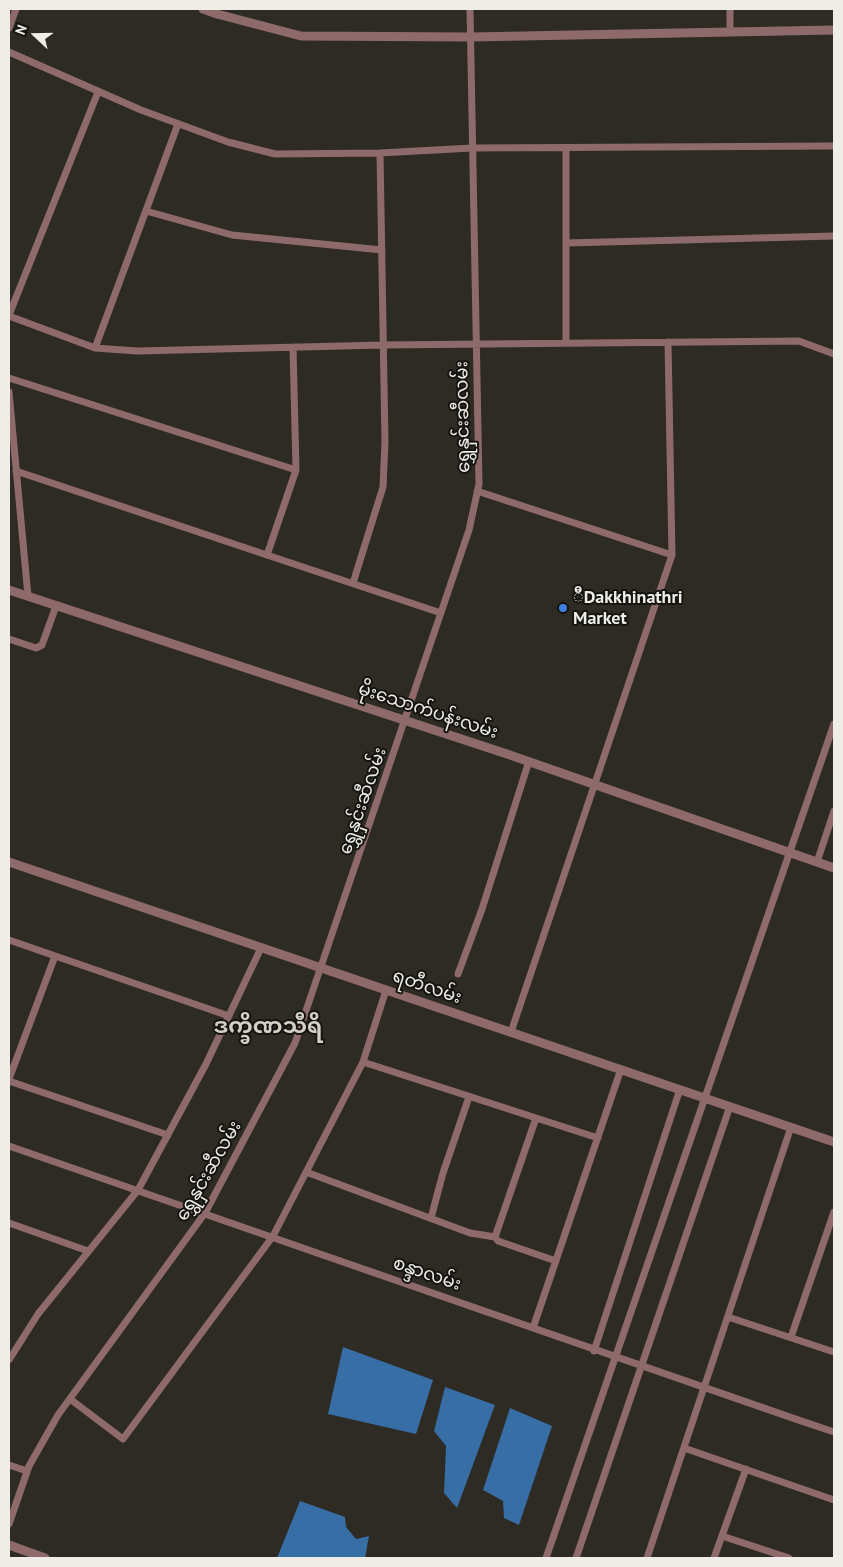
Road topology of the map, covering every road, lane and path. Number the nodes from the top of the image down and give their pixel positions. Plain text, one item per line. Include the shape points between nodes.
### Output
1 (16, 9) edge
2 (203, 9) edge
3 (470, 9) edge
4 (730, 9) edge
5 (9, 28) edge
6 (834, 30) edge
7 (730, 31) junction
8 (471, 37) junction
9 (9, 52) edge
10 (98, 92) junction
11 (178, 124) junction
12 (834, 146) edge
13 (472, 148) junction
14 (566, 148) junction
15 (380, 153) junction
16 (146, 211) junction
17 (834, 236) edge
18 (567, 243) junction
19 (382, 250) junction
20 (9, 315) edge
21 (668, 342) junction
22 (477, 344) junction
23 (566, 344) junction
24 (383, 345) junction
25 (95, 348) junction
26 (293, 348) junction
27 (834, 354) edge
28 (9, 378) edge
29 (9, 392) edge
30 (296, 470) junction
31 (16, 471) junction
32 (477, 491) junction
33 (267, 555) junction
34 (672, 555) junction
35 (353, 582) junction
36 (9, 590) edge
37 (28, 596) junction
38 (56, 606) junction
39 (441, 613) junction
40 (9, 639) edge
41 (406, 721) junction
42 (834, 724) edge
43 (529, 762) junction
44 (593, 784) junction
45 (834, 812) edge
46 (790, 853) junction
47 (9, 862) edge
48 (817, 862) junction
49 (834, 868) edge
50 (9, 940) edge
51 (261, 948) junction
52 (54, 956) junction
53 (322, 968) junction
54 (458, 974) dead end
55 (386, 990) junction
56 (229, 1016) junction
57 (511, 1032) junction
58 (363, 1062) junction
59 (621, 1070) junction
60 (9, 1080) edge
61 (680, 1089) junction
62 (470, 1096) junction
63 (705, 1098) junction
64 (730, 1106) junction
65 (536, 1118) junction
66 (792, 1127) junction
67 (168, 1136) junction
68 (598, 1138) junction
69 (834, 1142) edge
70 (9, 1146) edge
71 (306, 1172) junction
72 (138, 1190) junction
73 (834, 1212) edge
74 (205, 1213) junction
75 (431, 1218) junction
76 (833, 1222) edge
77 (9, 1223) edge
78 (273, 1236) junction
79 (495, 1237) junction
80 (88, 1251) junction
81 (556, 1261) junction
82 (728, 1317) junction
83 (533, 1328) junction
84 (791, 1337) junction
85 (594, 1351) junction
86 (834, 1352) edge
87 (615, 1359) junction
88 (9, 1360) edge
89 (640, 1367) junction
90 (704, 1388) junction
91 (70, 1399) junction
92 (834, 1432) edge
93 (684, 1448) junction
94 (9, 1465) edge
95 (746, 1469) junction
96 (27, 1471) junction
97 (834, 1500) edge
98 (9, 1524) edge
99 (722, 1536) junction
100 (9, 1545) edge
101 (45, 1558) edge
102 (546, 1558) edge
103 (576, 1558) edge
104 (648, 1558) edge
105 (714, 1558) edge
106 (789, 1558) edge

1 - 5 street
2 - 8 street via 301,36
3 - 8 street, ရွှေနှင်းဆီလမ်း
4 - 7 street
6 - 7 street
7 - 8 street
8 - 13 street, ရွှေနှင်းဆီလမ်း
9 - 10 street
10 - 11 street
10 - 20 street
11 - 15 street via 275,154
11 - 16 street
12 - 14 street
13 - 14 street
13 - 15 street
13 - 22 street, ရွှေနှင်းဆီလမ်း
14 - 18 street
15 - 19 street
16 - 19 street via 232,235
16 - 25 street
17 - 18 street
18 - 23 street
19 - 24 street
20 - 25 street
21 - 23 street
21 - 27 street via 799,341
21 - 34 street
22 - 23 street
22 - 24 street
22 - 32 street, ရွှေနှင်းဆီလမ်း
24 - 26 street
24 - 35 street via 383,487
25 - 26 street via 137,351
26 - 30 street
28 - 30 street
29 - 31 street
30 - 33 street
31 - 33 street
31 - 37 street
32 - 34 street
32 - 39 street, ရွှေနှင်းဆီလမ်း via 469,530
33 - 35 street
34 - 44 street
35 - 39 street
36 - 37 street, မိုးသောက်ပန်းလမ်း
37 - 38 street, မိုးသောက်ပန်းလမ်း
38 - 40 street via 42,646 36,648
38 - 41 street, မိုးသောက်ပန်းလမ်း
39 - 41 street, ရွှေနှင်းဆီလမ်း
41 - 43 street, မိုးသောက်ပန်းလမ်း
41 - 53 street, ရွှေနှင်းဆီလမ်း
42 - 46 street
43 - 44 street, မိုးသောက်ပန်းလမ်း
43 - 54 street
44 - 46 street, မိုးသောက်ပန်းလမ်း
44 - 57 street
45 - 48 street
46 - 48 street, မိုးသောက်ပန်းလမ်း
46 - 63 street
47 - 51 street, ရတီလမ်း
48 - 49 street, မိုးသောက်ပန်းလမ်း
50 - 52 street
51 - 53 street, ရတီလမ်း
51 - 56 street
52 - 56 street
52 - 60 street
53 - 55 street, ရတီလမ်း
53 - 74 street, ရွှေနှင်းဆီလမ်း via 295,1043
55 - 57 street, ရတီလမ်း
55 - 58 street
56 - 67 street
57 - 59 street, ရတီလမ်း
58 - 62 street
58 - 71 street
59 - 61 street, ရတီလမ်း
59 - 68 street
60 - 67 street
61 - 63 street, ရတီလမ်း
61 - 85 street
62 - 65 street
62 - 75 street
63 - 64 street, ရတီလမ်း
63 - 87 street
64 - 66 street, ရတီလမ်း
64 - 89 street
65 - 68 street
65 - 79 street
66 - 69 street, ရတီလမ်း
66 - 82 street
67 - 72 street
68 - 81 street
70 - 72 street, စန္ဒာလမ်း
71 - 75 street
71 - 78 street
72 - 74 street, စန္ဒာလမ်း
72 - 80 street
73 - 76 street
74 - 78 street, စန္ဒာလမ်း
74 - 91 street, ရွှေနှင်းဆီလမ်း
75 - 79 street via 470,1233
76 - 84 street
77 - 80 street
78 - 83 street, စန္ဒာလမ်း
78 - 91 street via 122,1439
79 - 81 street via 498,1241
80 - 88 street via 38,1314
81 - 83 street
82 - 84 street
82 - 90 street
83 - 85 street, စန္ဒာလမ်း
84 - 86 street
85 - 87 street, စန္ဒာလမ်း
87 - 89 street, စန္ဒာလမ်း
87 - 102 street
89 - 90 street, စန္ဒာလမ်း
89 - 103 street
90 - 92 street, စန္ဒာလမ်း
90 - 93 street
91 - 96 street, ရွှေနှင်းဆီလမ်း
93 - 95 street
93 - 104 street
94 - 96 street
95 - 97 street
95 - 99 street
96 - 98 street, ရွှေနှင်းဆီလမ်း
99 - 105 street
99 - 106 street
100 - 101 street

